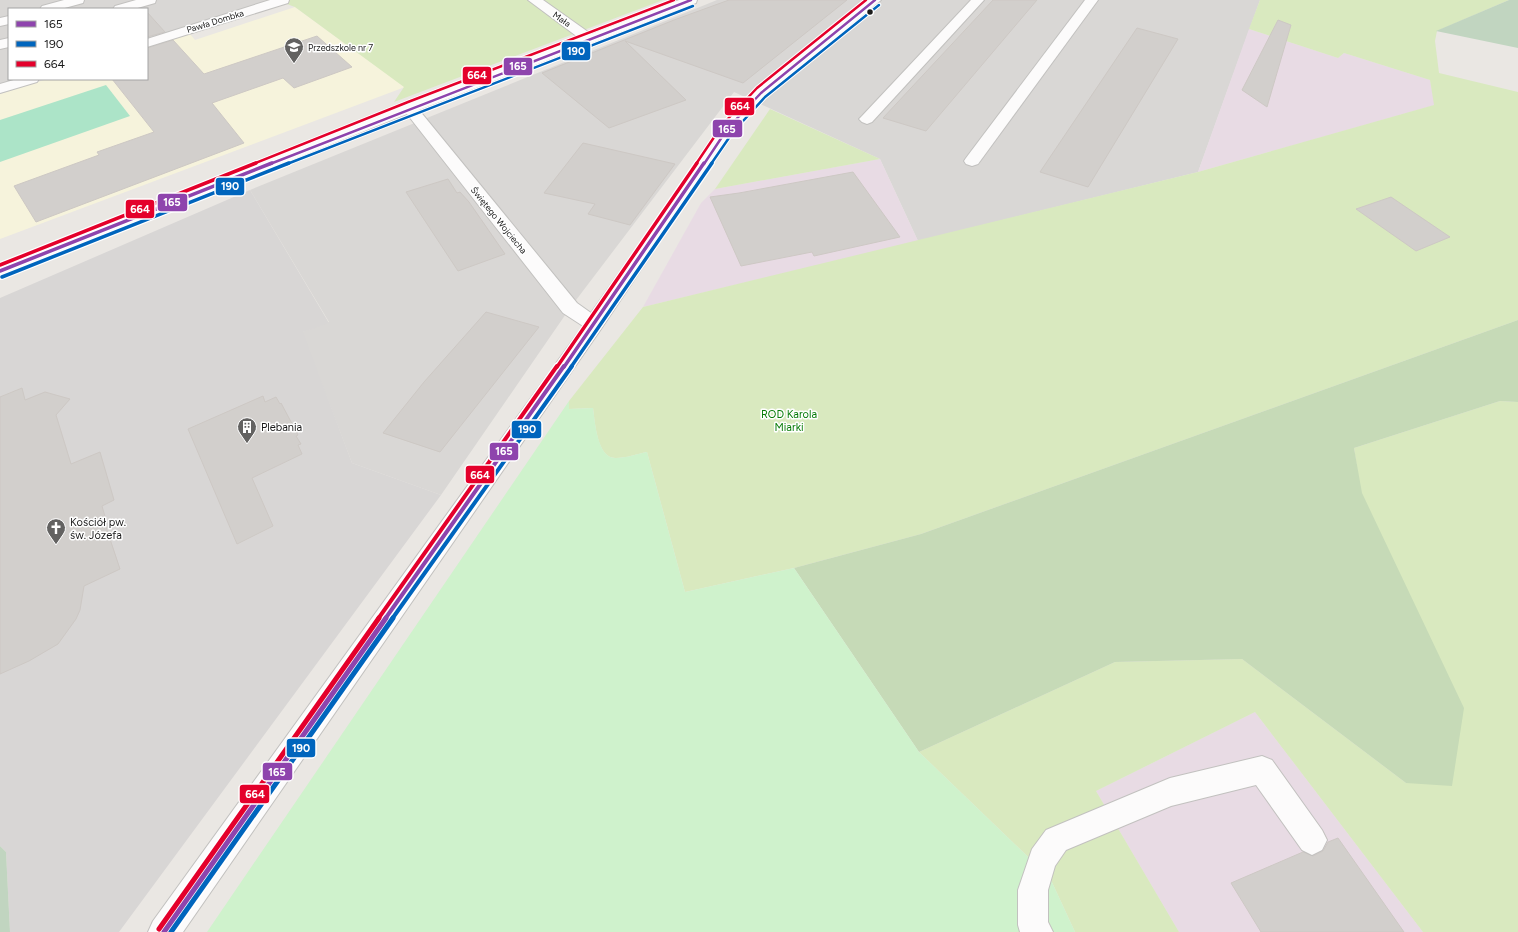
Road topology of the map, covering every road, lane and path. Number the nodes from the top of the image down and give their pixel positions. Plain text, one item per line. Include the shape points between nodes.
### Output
1 (78, 0) edge
2 (150, 0) edge
3 (283, 0) edge
4 (534, 0) edge
5 (691, 0) edge
6 (875, 0) edge
7 (978, 0) edge
8 (1092, 0) edge
9 (50, 8) edge
10 (123, 8) edge
11 (589, 38) junction
12 (148, 43) edge
13 (29, 80) edge
14 (0, 89) edge
15 (410, 108) junction
16 (867, 119) dead end
17 (972, 161) dead end
18 (0, 271) edge
19 (594, 324) junction
20 (1312, 840) dead end
21 (164, 932) edge
22 (1037, 932) edge

1 - 9 street
2 - 10 street
3 - 12 street, Pawła Dombka
4 - 11 street, Mała
5 - 11 street
6 - 19 street via 760,93 728,128
7 - 16 street
8 - 17 street
11 - 15 street
13 - 14 street
15 - 18 street
15 - 19 street, Świętego Wojciecha via 570,308
19 - 21 street
20 - 22 street via 1262,770 1170,792 1056,840 1042,859 1033,890 1033,925

